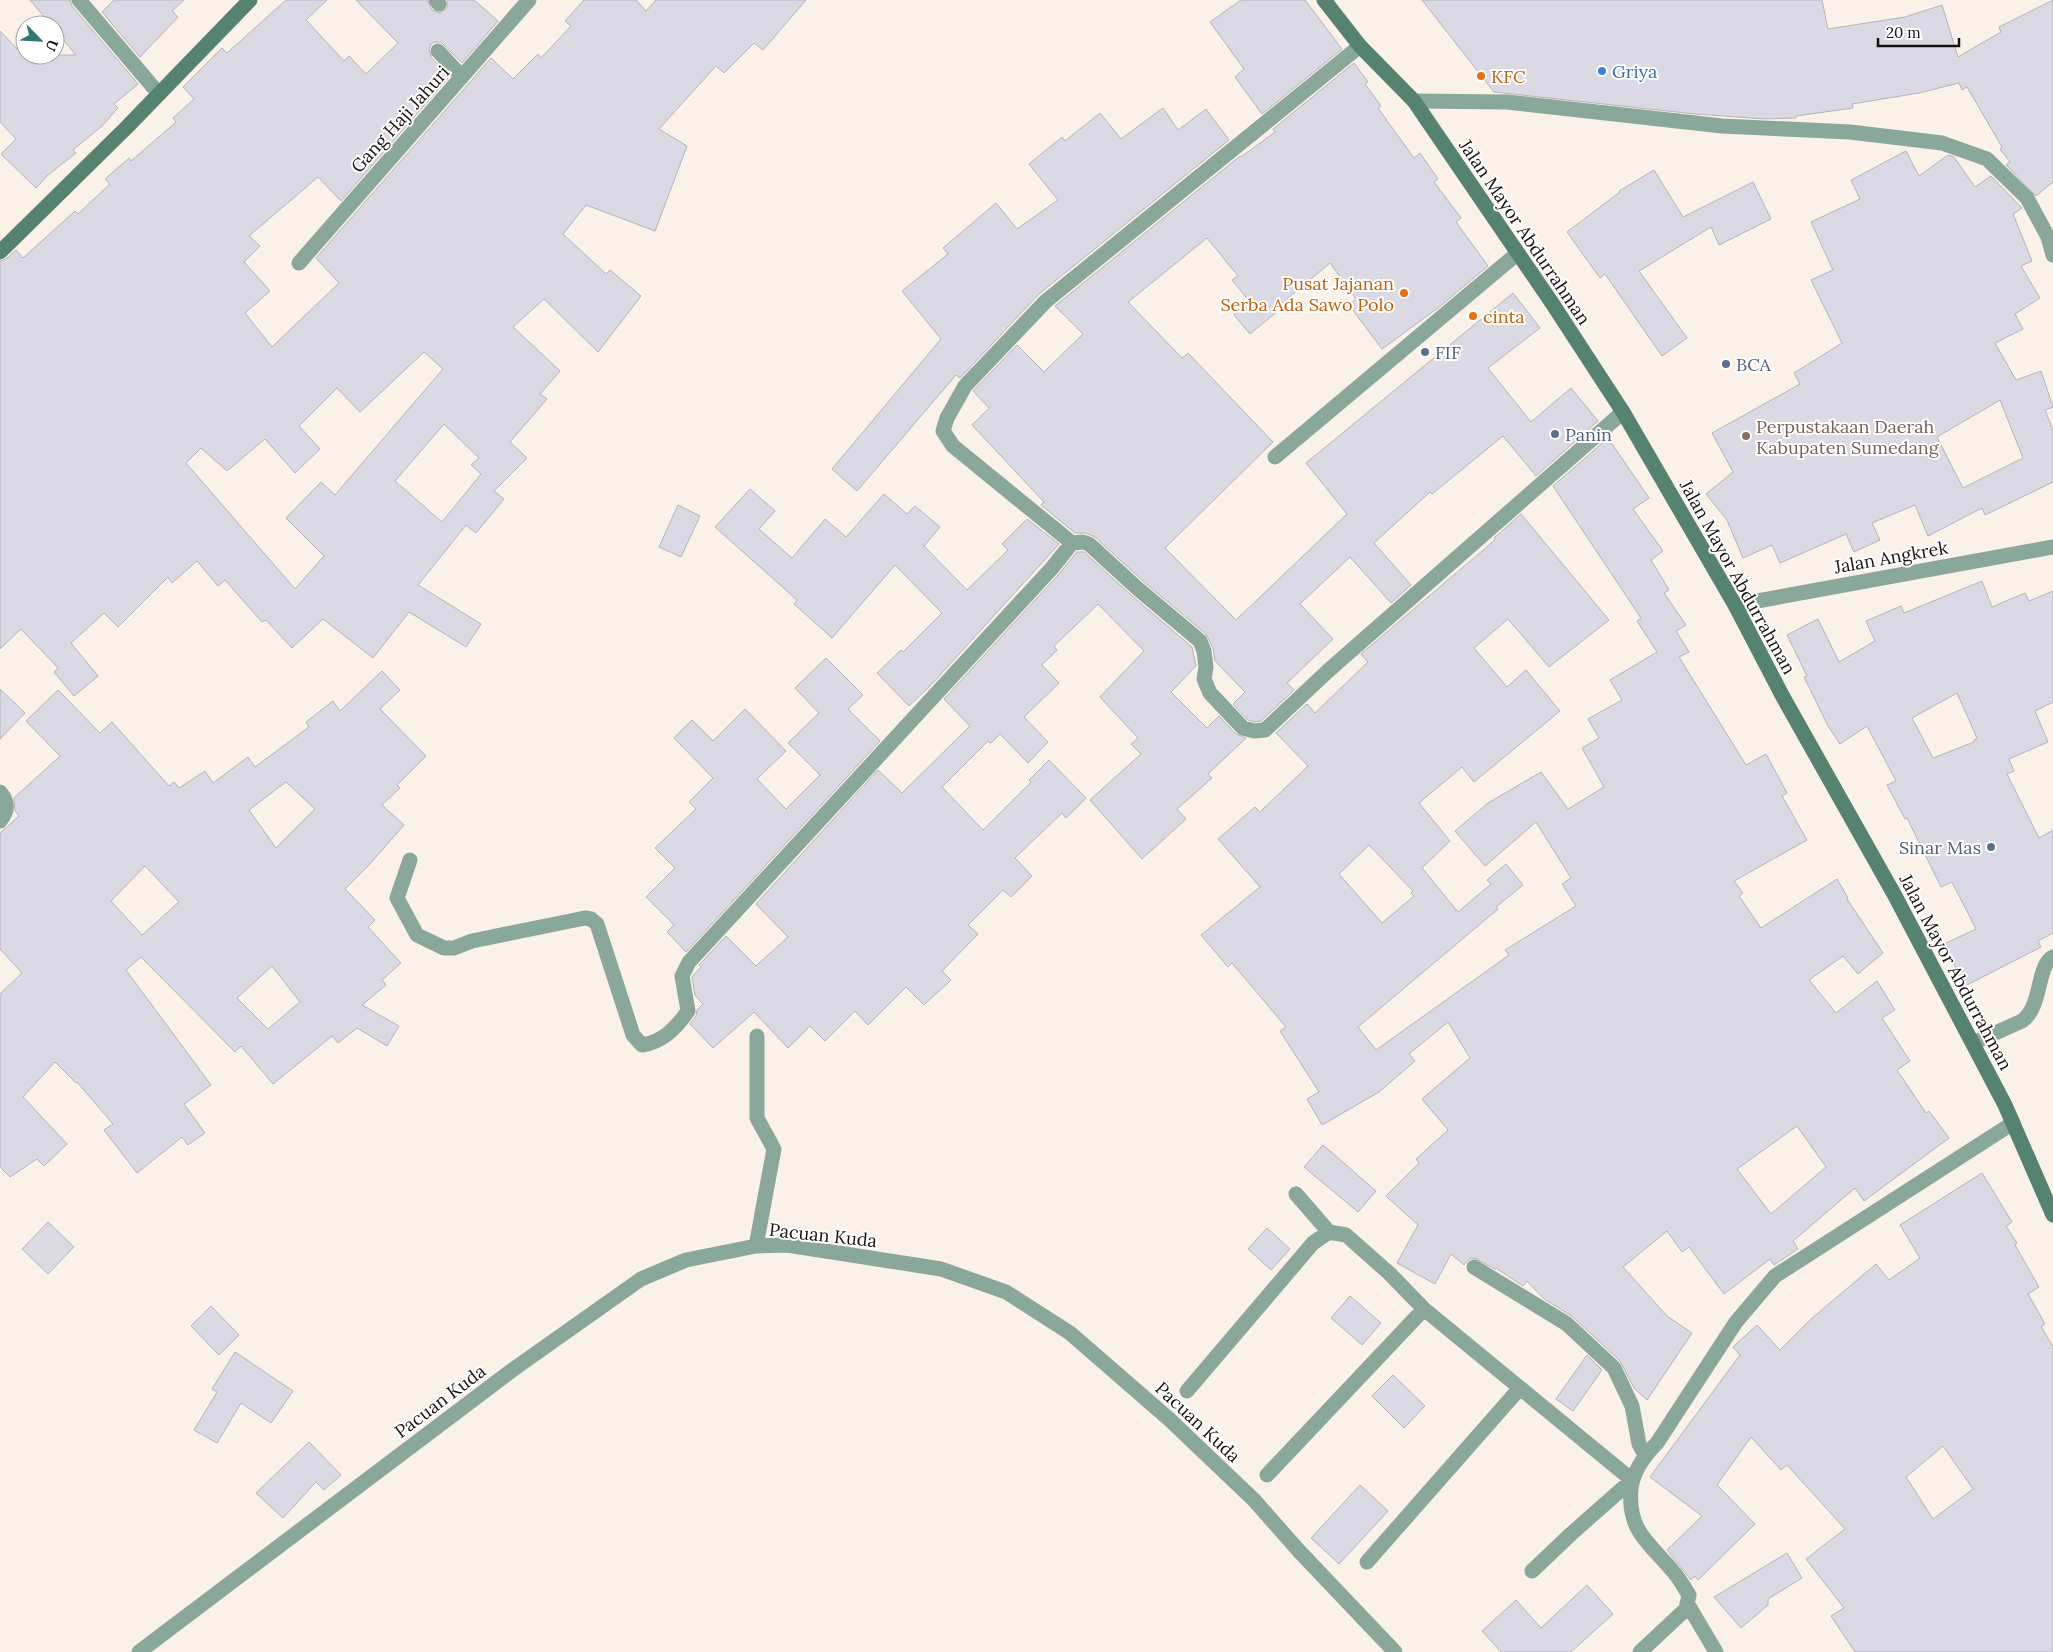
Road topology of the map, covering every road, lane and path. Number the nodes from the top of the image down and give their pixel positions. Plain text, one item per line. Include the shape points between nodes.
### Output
1 (80, 0) edge
2 (250, 0) edge
3 (529, 0) edge
4 (1324, 0) edge
5 (1360, 46) junction
6 (438, 52) dead end
7 (462, 77) junction
8 (159, 94) junction
9 (1414, 101) junction
10 (2, 247) edge
11 (1518, 253) junction
12 (2053, 255) edge
13 (300, 263) dead end
14 (1623, 412) junction
15 (1275, 457) dead end
16 (1072, 544) junction
17 (2053, 547) edge
18 (1735, 605) junction
19 (0, 792) edge
20 (0, 821) edge
21 (410, 860) dead end
22 (2053, 957) edge
23 (757, 1036) dead end
24 (1973, 1043) junction
25 (2013, 1123) junction
26 (1296, 1194) dead end
27 (2053, 1215) edge
28 (1329, 1232) junction
29 (756, 1246) junction
30 (1474, 1267) dead end
31 (1424, 1309) junction
32 (1520, 1388) junction
33 (1187, 1391) dead end
34 (1645, 1455) junction
35 (1267, 1475) dead end
36 (1632, 1480) junction
37 (1367, 1562) dead end
38 (1532, 1571) dead end
39 (1687, 1603) junction
40 (139, 1652) edge
41 (1395, 1652) edge
42 (1640, 1652) edge
43 (1716, 1652) edge

1 - 8 street
2 - 8 main road
3 - 7 street, Gang Haji Jahuri
4 - 5 main road, Jalan Mayor Abdurrahman
5 - 9 main road, Jalan Mayor Abdurrahman
5 - 16 street via 1046,301 965,386 947,418 944,431 953,446
6 - 7 street
7 - 13 street, Gang Haji Jahuri
8 - 10 main road
9 - 11 main road, Jalan Mayor Abdurrahman
9 - 12 street via 1507,102 1722,126 1850,132 1942,144 1987,159 2027,198 2048,237
11 - 14 main road, Jalan Mayor Abdurrahman
11 - 15 street
14 - 16 street via 1265,730 1254,732 1243,728 1210,692 1204,679 1206,667 1200,640 1089,544
14 - 18 main road, Jalan Mayor Abdurrahman
16 - 21 street via 689,962 682,976 688,1011 678,1025 660,1040 642,1045 633,1035 597,924 592,919 502,934 444,948 417,935 397,898
17 - 18 street, Jalan Angkrek
18 - 24 main road, Jalan Mayor Abdurrahman
19 - 20 street via 6,798 7,808
22 - 24 street via 2046,962 2029,1016
23 - 29 street via 757,1118 774,1149
24 - 25 main road, Jalan Mayor Abdurrahman
25 - 27 main road, Jalan Mayor Abdurrahman
25 - 34 street via 1775,1276 1736,1322 1657,1443
26 - 28 street
28 - 31 street via 1346,1235
28 - 33 street via 1313,1244
29 - 40 street, Pacuan Kuda via 686,1260 640,1279 511,1371
29 - 41 street, Pacuan Kuda via 787,1246 942,1269 1006,1292 1070,1333 1169,1419 1254,1500
30 - 34 street via 1567,1324 1614,1368 1632,1406 1639,1444
31 - 32 street
31 - 35 street
32 - 36 street
32 - 37 street
34 - 36 street
36 - 38 street
36 - 39 street via 1630,1506 1634,1522 1643,1538 1676,1575 1689,1595
39 - 42 street via 1686,1609
39 - 43 street

